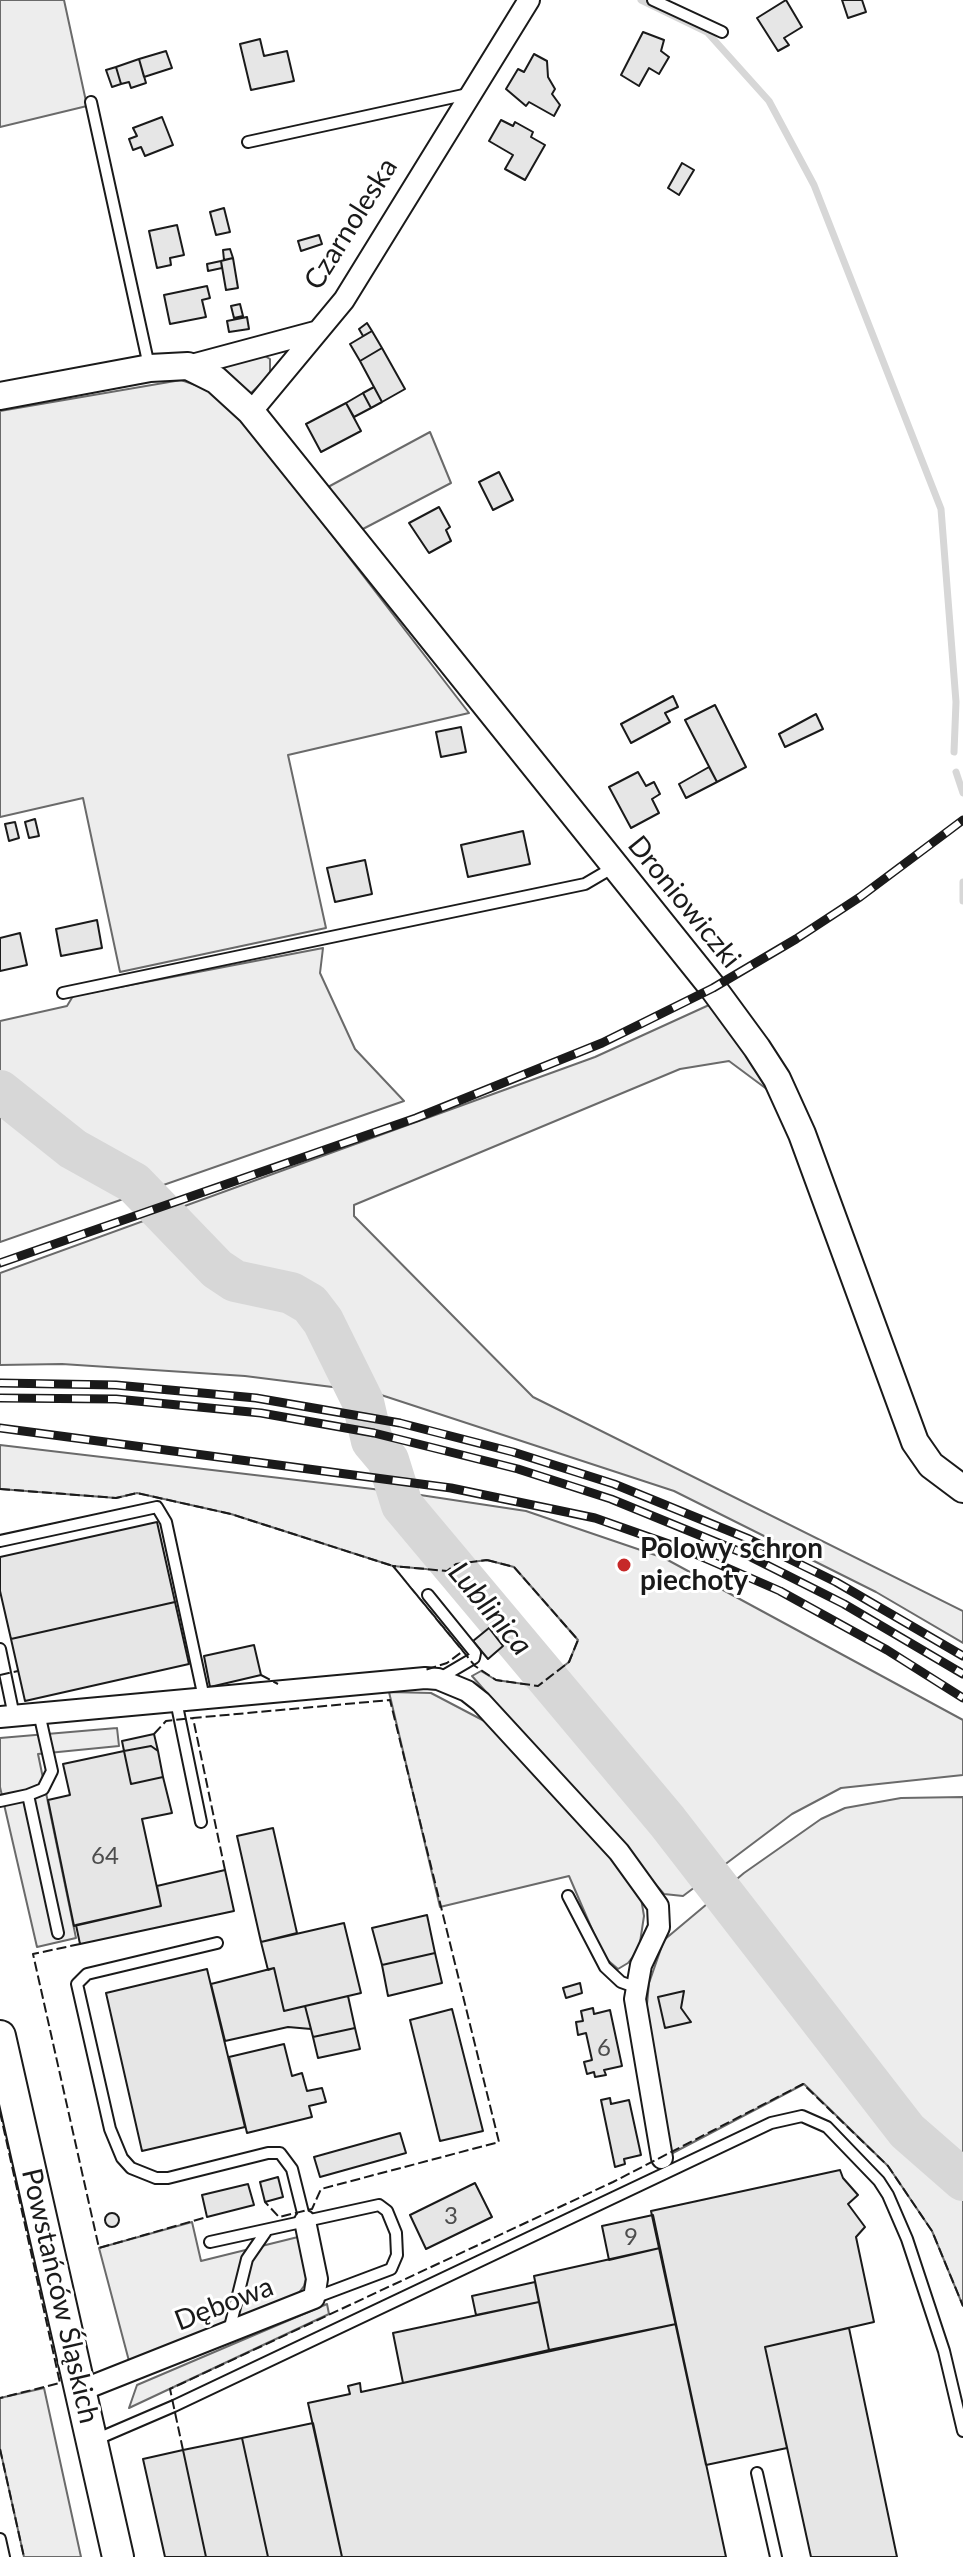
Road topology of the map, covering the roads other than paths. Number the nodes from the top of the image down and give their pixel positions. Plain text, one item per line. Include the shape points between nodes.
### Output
1 (529, 0) edge
2 (653, 0) edge
3 (722, 32) dead end
4 (468, 94) junction
5 (91, 102) dead end
6 (248, 142) dead end
7 (315, 332) junction
8 (188, 366) junction
9 (150, 368) junction
10 (0, 396) edge
11 (251, 412) junction
12 (614, 867) junction
13 (63, 993) dead end
14 (963, 1489) edge
15 (0, 1541) edge
16 (428, 1595) dead end
17 (0, 1649) edge
18 (438, 1679) junction
19 (204, 1698) junction
20 (176, 1701) junction
21 (39, 1713) junction
22 (7, 1716) edge
23 (28, 1795) junction
24 (0, 1801) edge
25 (201, 1822) dead end
26 (568, 1896) dead end
27 (58, 1933) dead end
28 (217, 1943) dead end
29 (635, 1987) junction
30 (0, 2036) edge
31 (664, 2167) junction
32 (305, 2221) junction
33 (267, 2230) junction
34 (210, 2242) dead end
35 (314, 2298) junction
36 (228, 2332) junction
37 (82, 2390) junction
38 (963, 2431) edge
39 (93, 2441) junction
40 (757, 2473) dead end
41 (0, 2539) edge
42 (4, 2557) edge
43 (118, 2557) edge
44 (776, 2557) edge

1 - 4 street, Czarnoleska
2 - 3 lane
4 - 6 lane
4 - 7 street, Czarnoleska via 344,300
5 - 9 lane
7 - 8 street
7 - 11 street, Czarnoleska
8 - 9 street
8 - 11 street via 216,380
9 - 10 street
11 - 12 street, Droniowiczki
12 - 13 lane via 585,884
12 - 14 street, Droniowiczki via 713,988 777,1079 813,1162 910,1432 931,1465
15 - 19 lane via 157,1507 166,1522
16 - 18 lane via 475,1653
17 - 22 lane
18 - 19 street
18 - 29 street via 481,1702 653,1895 659,1927
19 - 20 street
20 - 21 street
20 - 25 lane
21 - 22 street
21 - 23 lane via 52,1771 43,1789
23 - 24 lane
23 - 27 lane
26 - 29 lane via 605,1967
28 - 32 lane via 87,1974 77,1984 110,2129 131,2168 156,2178 280,2153 292,2169
29 - 31 street
30 - 37 main road, Powstańców Śląskich
31 - 38 lane via 788,2118 802,2116 827,2127 879,2181 898,2217 944,2351
31 - 39 lane
32 - 33 lane
32 - 35 street, Dębowa via 317,2279
32 - 35 lane via 379,2205 396,2233 397,2255 391,2269
33 - 34 lane
33 - 36 lane via 247,2259
35 - 36 street, Dębowa
36 - 37 street, Dębowa
37 - 39 main road, Powstańców Śląskich
39 - 43 main road, Powstańców Śląskich
40 - 44 lane
41 - 42 lane

